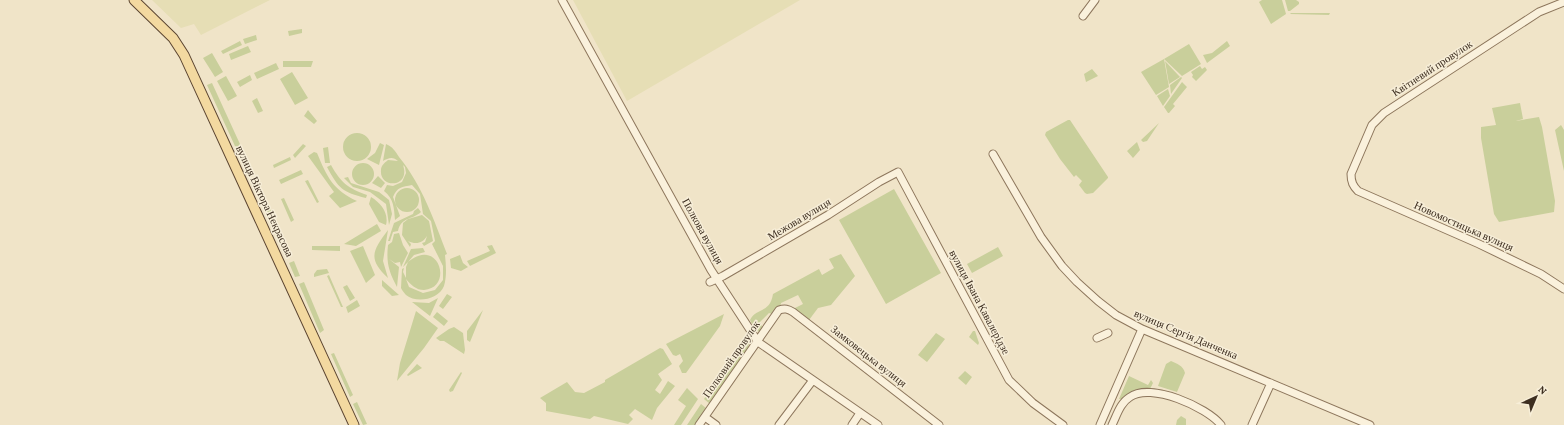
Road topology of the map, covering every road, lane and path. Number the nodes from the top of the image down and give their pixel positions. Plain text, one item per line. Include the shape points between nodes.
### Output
1 (134, 0) edge
2 (562, 0) edge
3 (1095, 0) edge
4 (1564, 2) edge
5 (1083, 16) dead end
6 (993, 154) dead end
7 (898, 172) joint
8 (1354, 186) joint
9 (718, 279) junction
10 (710, 282) dead end
11 (1564, 289) edge
12 (783, 309) joint
13 (1142, 329) junction
14 (1108, 333) dead end
15 (1097, 338) dead end
16 (758, 342) junction
17 (813, 380) junction
18 (1271, 383) junction
19 (1110, 402) junction
20 (1120, 406) junction
21 (860, 413) junction
22 (705, 417) junction
23 (354, 425) edge
24 (699, 425) edge
25 (716, 425) edge
26 (779, 425) edge
27 (852, 425) edge
28 (878, 425) edge
29 (939, 425) edge
30 (1063, 425) edge
31 (1100, 425) edge
32 (1112, 425) edge
33 (1221, 425) edge
34 (1252, 425) edge
35 (1370, 425) edge

1 - 23 main road, вулиця Віктора Некрасова via 173,38 184,55
2 - 9 street, Полкова вулиця
3 - 5 street
4 - 8 street, Квітневий провулок via 1539,12 1377,118 1351,174
6 - 13 street, вулиця Сергія Данченка via 1041,237 1062,266 1098,301 1116,315
7 - 9 street, Межова вулиця
7 - 30 street, вулиця Івана Кавалерідзе via 1009,380 1033,403
8 - 11 street, Новомостицька вулиця via 1358,191 1541,274
9 - 10 street, Межова вулиця
9 - 16 street, Полкова вулиця
12 - 16 street, Полковий провулок via 779,310
12 - 29 street, Замковецька вулиця via 793,312
13 - 18 street, вулиця Сергія Данченка
13 - 19 street
14 - 15 street
16 - 17 street, Полкова вулиця
16 - 22 street, Полковий провулок
17 - 21 street, Полкова вулиця
17 - 26 street
18 - 34 street
18 - 35 street, вулиця Сергія Данченка
19 - 20 street
19 - 31 street
20 - 32 street
20 - 33 street via 1138,392 1157,392 1208,413
21 - 27 street
21 - 28 street, Полкова вулиця
22 - 24 street, Полковий провулок
22 - 25 street

